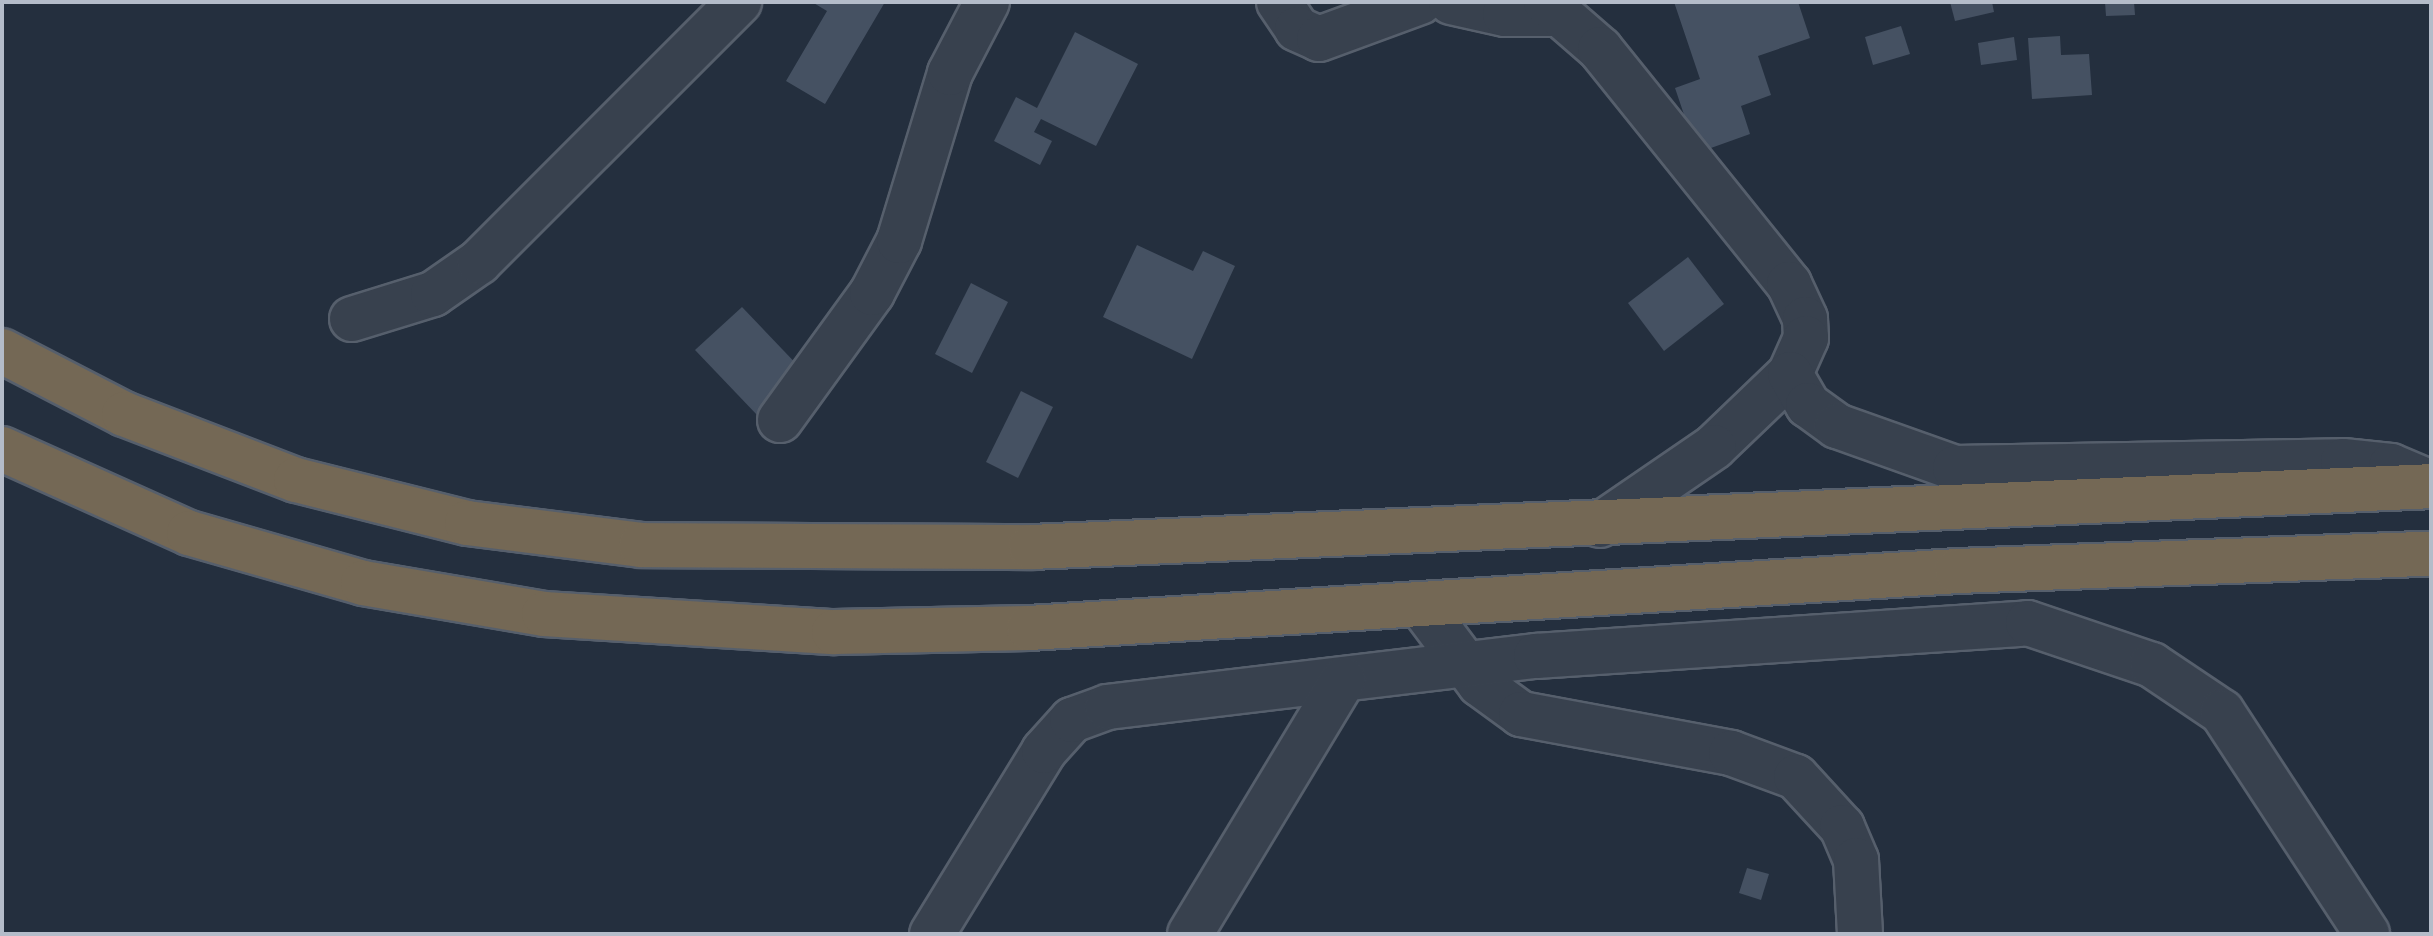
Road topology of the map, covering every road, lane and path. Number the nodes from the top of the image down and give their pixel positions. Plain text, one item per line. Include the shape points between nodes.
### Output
1 (739, 2) edge
2 (987, 2) edge
3 (1279, 2) edge
4 (1420, 2) edge
5 (1451, 2) edge
6 (1569, 11) edge
7 (352, 319) dead end
8 (2, 351) edge
9 (1790, 374) junction
10 (780, 420) dead end
11 (2, 449) edge
12 (2431, 485) edge
13 (1600, 525) junction
14 (2431, 554) edge
15 (1420, 604) junction
16 (1464, 664) junction
17 (1343, 680) junction
18 (932, 934) edge
19 (1190, 934) edge
20 (1860, 934) edge
21 (2367, 934) edge

1 - 7 street via 479,262 433,294
2 - 10 street via 950,73 899,241 872,293
3 - 4 street via 1297,29 1319,39
5 - 6 street via 1505,14
6 - 9 street via 1800,300 1806,338
8 - 13 highway via 124,414 296,480 554,536 641,545 1031,547
9 - 12 street via 1808,405 1837,426 1955,468 2343,461 2391,466
9 - 13 street via 1714,447
11 - 15 highway via 106,500 274,560 544,614 834,632
12 - 13 highway
14 - 15 highway via 1957,571
15 - 16 street
16 - 17 street
16 - 20 street via 1499,701 1545,724 1731,753 1796,777 1836,818 1856,860
16 - 21 street via 1968,623 2028,623 2070,633 2152,665 2222,712
17 - 18 street via 1151,699 1072,720 1044,751
17 - 19 street

